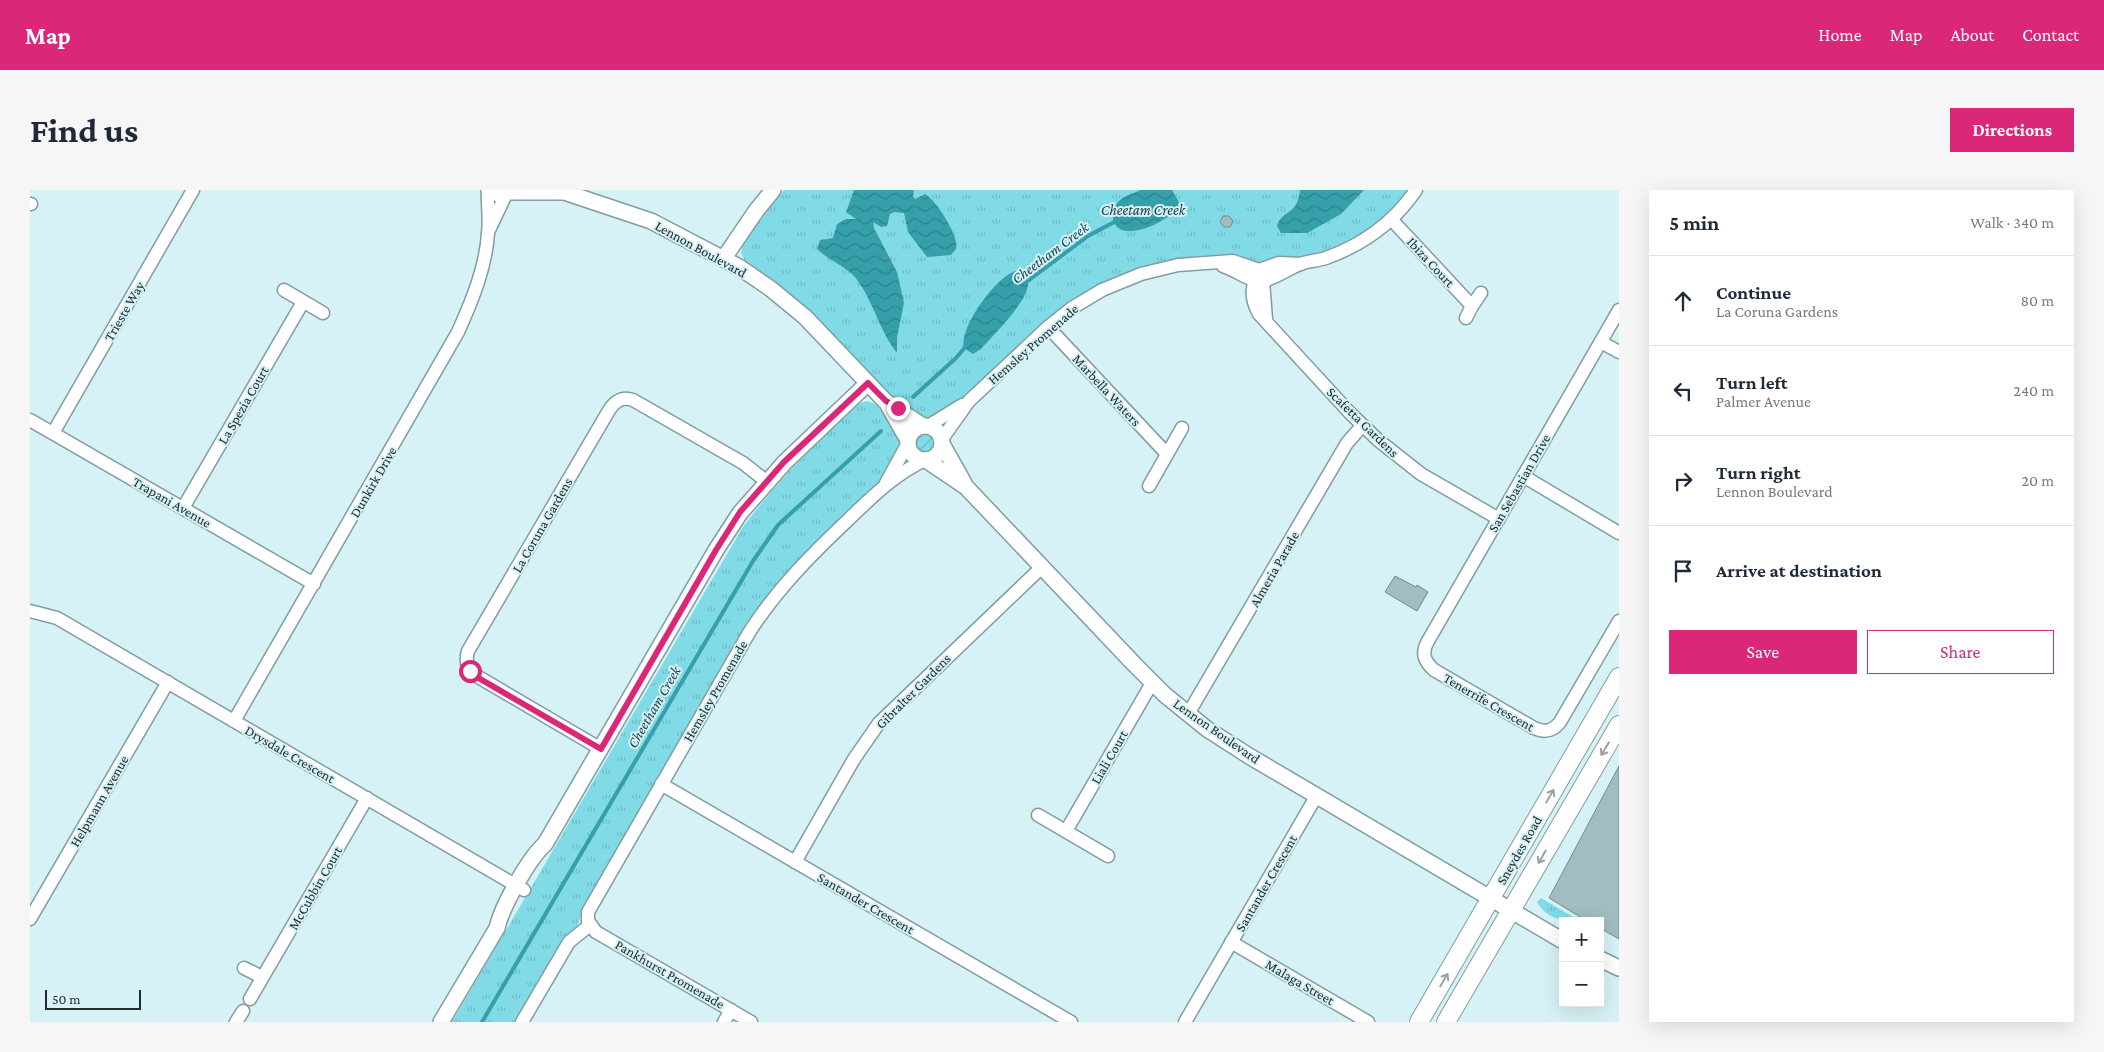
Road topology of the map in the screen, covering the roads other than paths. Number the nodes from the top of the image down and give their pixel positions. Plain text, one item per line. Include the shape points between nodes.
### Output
1 (193, 190) edge
2 (488, 190) edge
3 (773, 190) edge
4 (1416, 190) edge
5 (508, 191) edge
6 (560, 191) edge
7 (1391, 219) junction
8 (488, 233) junction
9 (724, 258) junction
10 (1259, 277) junction
11 (284, 290) dead end
12 (1481, 293) dead end
13 (303, 302) junction
14 (1472, 306) junction
15 (1619, 310) edge
16 (322, 313) dead end
17 (1466, 318) dead end
18 (1048, 327) junction
19 (1601, 342) junction
20 (1619, 352) edge
21 (868, 383) junction
22 (886, 401) junction
23 (969, 401) junction
24 (30, 420) edge
25 (925, 426) junction
26 (1362, 426) junction
27 (1182, 428) dead end
28 (53, 433) junction
29 (908, 442) junction
30 (942, 442) junction
31 (1167, 454) junction
32 (926, 460) junction
33 (1523, 476) junction
34 (766, 481) junction
35 (885, 485) junction
36 (1148, 486) dead end
37 (966, 487) junction
38 (183, 508) junction
39 (1498, 519) junction
40 (1619, 533) edge
41 (1042, 567) junction
42 (314, 584) junction
43 (30, 603) edge
44 (30, 611) edge
45 (56, 618) junction
46 (1619, 621) edge
47 (1424, 658) joint
48 (1619, 677) edge
49 (168, 682) junction
50 (1152, 682) junction
51 (1188, 714) junction
52 (234, 721) junction
53 (1619, 725) edge
54 (601, 749) junction
55 (661, 784) junction
56 (1317, 795) junction
57 (367, 798) junction
58 (1038, 814) dead end
59 (1066, 831) junction
60 (1108, 856) dead end
61 (795, 862) junction
62 (520, 888) junction
63 (1491, 899) junction
64 (1511, 910) junction
65 (30, 919) edge
66 (590, 924) junction
67 (1559, 939) edge
68 (1231, 942) junction
69 (1604, 961) edge
70 (244, 968) dead end
71 (1619, 968) edge
72 (262, 977) junction
73 (250, 999) dead end
74 (731, 1010) junction
75 (441, 1022) edge
76 (522, 1022) edge
77 (724, 1022) edge
78 (751, 1022) edge
79 (1071, 1022) edge
80 (1185, 1022) edge
81 (1368, 1022) edge
82 (1419, 1022) edge
83 (1446, 1022) edge

1 - 28 street, Trieste Way
2 - 5 street, Lennon Boulevard via 497,194
2 - 8 street, Dunkirk Drive
3 - 9 street
4 - 7 street
5 - 6 street, Lennon Boulevard
5 - 8 street, Dunkirk Drive
6 - 9 street, Lennon Boulevard via 651,221
7 - 10 street via 1349,248 1301,264 1279,263
7 - 14 street, Ibiza Court
8 - 42 street, Dunkirk Drive via 478,280 458,332
9 - 21 street, Lennon Boulevard via 771,289 805,317
10 - 18 street, Hemsley Promenade via 1233,260 1162,268 1119,282 1087,298
10 - 26 street, Scafetta Gardens via 1252,287 1259,314
11 - 13 street
12 - 14 street
13 - 16 street
13 - 38 street, La Spezia Court
14 - 17 street
15 - 19 street, San Sebastian Drive
18 - 23 street, Hemsley Promenade
18 - 31 street, Marbella Waters
19 - 20 street
19 - 33 street, San Sebastian Drive
21 - 22 street, Lennon Boulevard
21 - 34 street
22 - 25 street, Lennon Boulevard
22 - 29 street, Lennon Boulevard
23 - 25 street, Hemsley Promenade
23 - 30 street, Hemsley Promenade
24 - 28 street, Trapani Avenue
25 - 29 street via 912,431
25 - 30 street via 938,431
26 - 39 street, Scafetta Gardens via 1421,474
26 - 51 street, Almeria Parade via 1347,444
27 - 31 street
28 - 38 street, Trapani Avenue
29 - 32 street via 912,454
29 - 35 street, Hemsley Promenade
30 - 32 street via 938,455
30 - 37 street, Lennon Boulevard
31 - 36 street
32 - 35 street, Hemsley Promenade
32 - 37 street, Lennon Boulevard
33 - 39 street, San Sebastian Drive
33 - 40 street
34 - 54 street via 728,530
34 - 54 street, La Coruna Gardens via 742,463 633,400 618,400 608,412 468,651 466,661 475,676
35 - 55 street, Hemsley Promenade via 778,590 750,631
37 - 41 street, Lennon Boulevard
38 - 42 street, Trapani Avenue
39 - 47 street, San Sebastian Drive via 1428,641
41 - 50 street, Lennon Boulevard
41 - 61 street, Gibralter Gardens via 879,723 854,759
42 - 52 street, Dunkirk Drive
43 - 45 street, Drysdale Crescent via 44,608
44 - 45 street, Drysdale Crescent
45 - 49 street, Drysdale Crescent
46 - 47 street, Tenerrife Crescent via 1560,722 1546,731 1534,728 1434,670
63 -> 48 main road, Sneydes Road
49 - 52 street, Drysdale Crescent
49 - 65 street, Helpmann Avenue
50 - 51 street, Lennon Boulevard
50 - 59 street, Liali Court
51 - 56 street, Lennon Boulevard via 1242,752
52 - 57 street, Drysdale Crescent
53 -> 64 main road, Sneydes Road
54 - 62 street via 545,844 544,853
55 - 61 street, Santander Crescent
55 - 66 street, Hemsley Promenade via 590,906
56 - 63 street, Lennon Boulevard
56 - 68 street, Santander Crescent
57 - 62 street, Drysdale Crescent
57 - 72 street, McCubbin Court
58 - 59 street
59 - 60 street
61 - 79 street, Santander Crescent
62 - 75 street via 507,919 497,928
63 - 64 street, Lennon Boulevard
82 -> 63 main road, Sneydes Road
64 - 67 street, Lennon Boulevard
64 - 83 main road, Sneydes Road
66 - 74 street, Pankhurst Promenade via 598,933
66 - 76 street via 569,942
68 - 80 street, Santander Crescent
68 - 81 street, Malaga Street
69 - 71 street
70 - 72 street
72 - 73 street, McCubbin Court
74 - 77 street
74 - 78 street, Pankhurst Promenade

